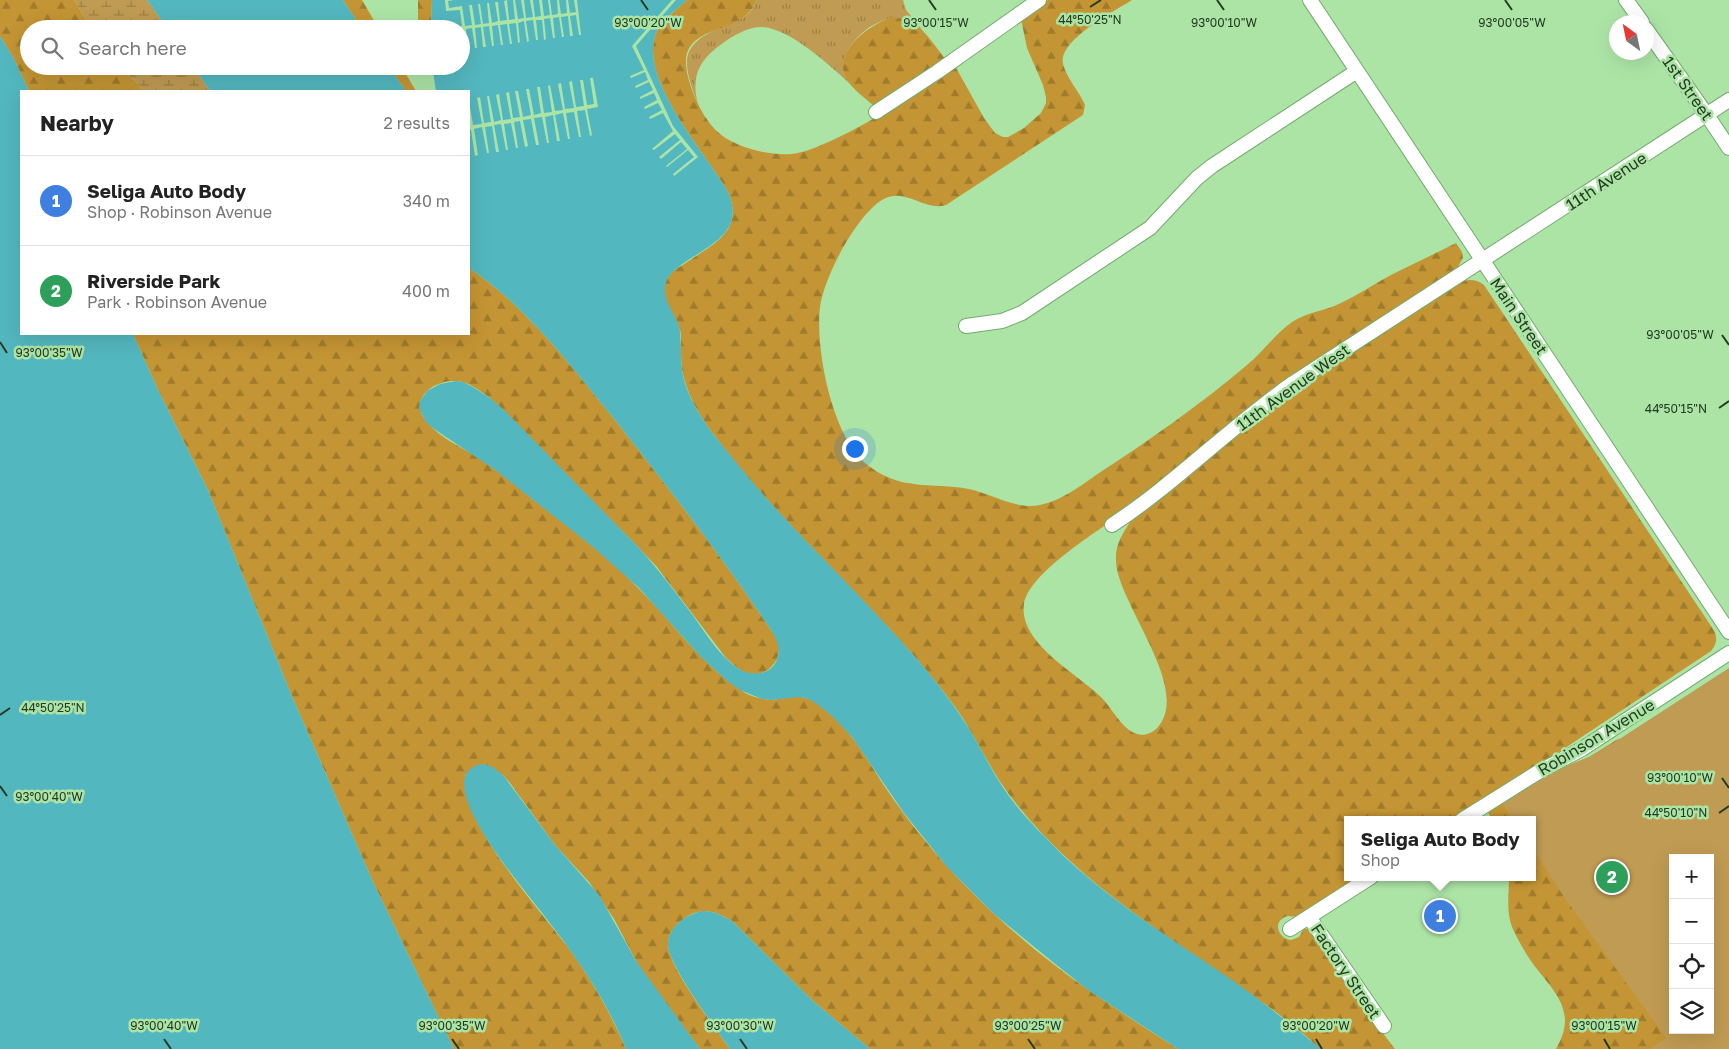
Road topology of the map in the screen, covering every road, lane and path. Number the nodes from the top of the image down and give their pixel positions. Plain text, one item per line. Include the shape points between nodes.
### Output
1 (1039, 0) edge
2 (1310, 0) edge
3 (1626, 0) edge
4 (1637, 15) edge
5 (1654, 40) edge
6 (1357, 71) junction
7 (1729, 100) edge
8 (876, 112) dead end
9 (1707, 115) junction
10 (1729, 148) edge
11 (1483, 261) junction
12 (966, 326) dead end
13 (1112, 525) dead end
14 (1729, 632) edge
15 (1729, 653) edge
16 (1468, 816) edge
17 (1365, 881) edge
18 (1309, 917) junction
19 (1290, 928) dead end
20 (1384, 1026) dead end

1 - 8 street
2 - 6 street, Main Street
3 - 4 street
5 - 9 street, 1st Street
6 - 11 street, Main Street
6 - 12 street via 1212,166 1150,228 1022,313 1002,321
7 - 9 street, 11th Avenue
9 - 10 street, 1st Street
9 - 11 street, 11th Avenue
11 - 13 street, 11th Avenue West via 1283,390 1156,494
11 - 14 street, Main Street
15 - 16 street, Robinson Avenue via 1582,749
17 - 18 street
18 - 19 street
18 - 20 street, Factory Street

